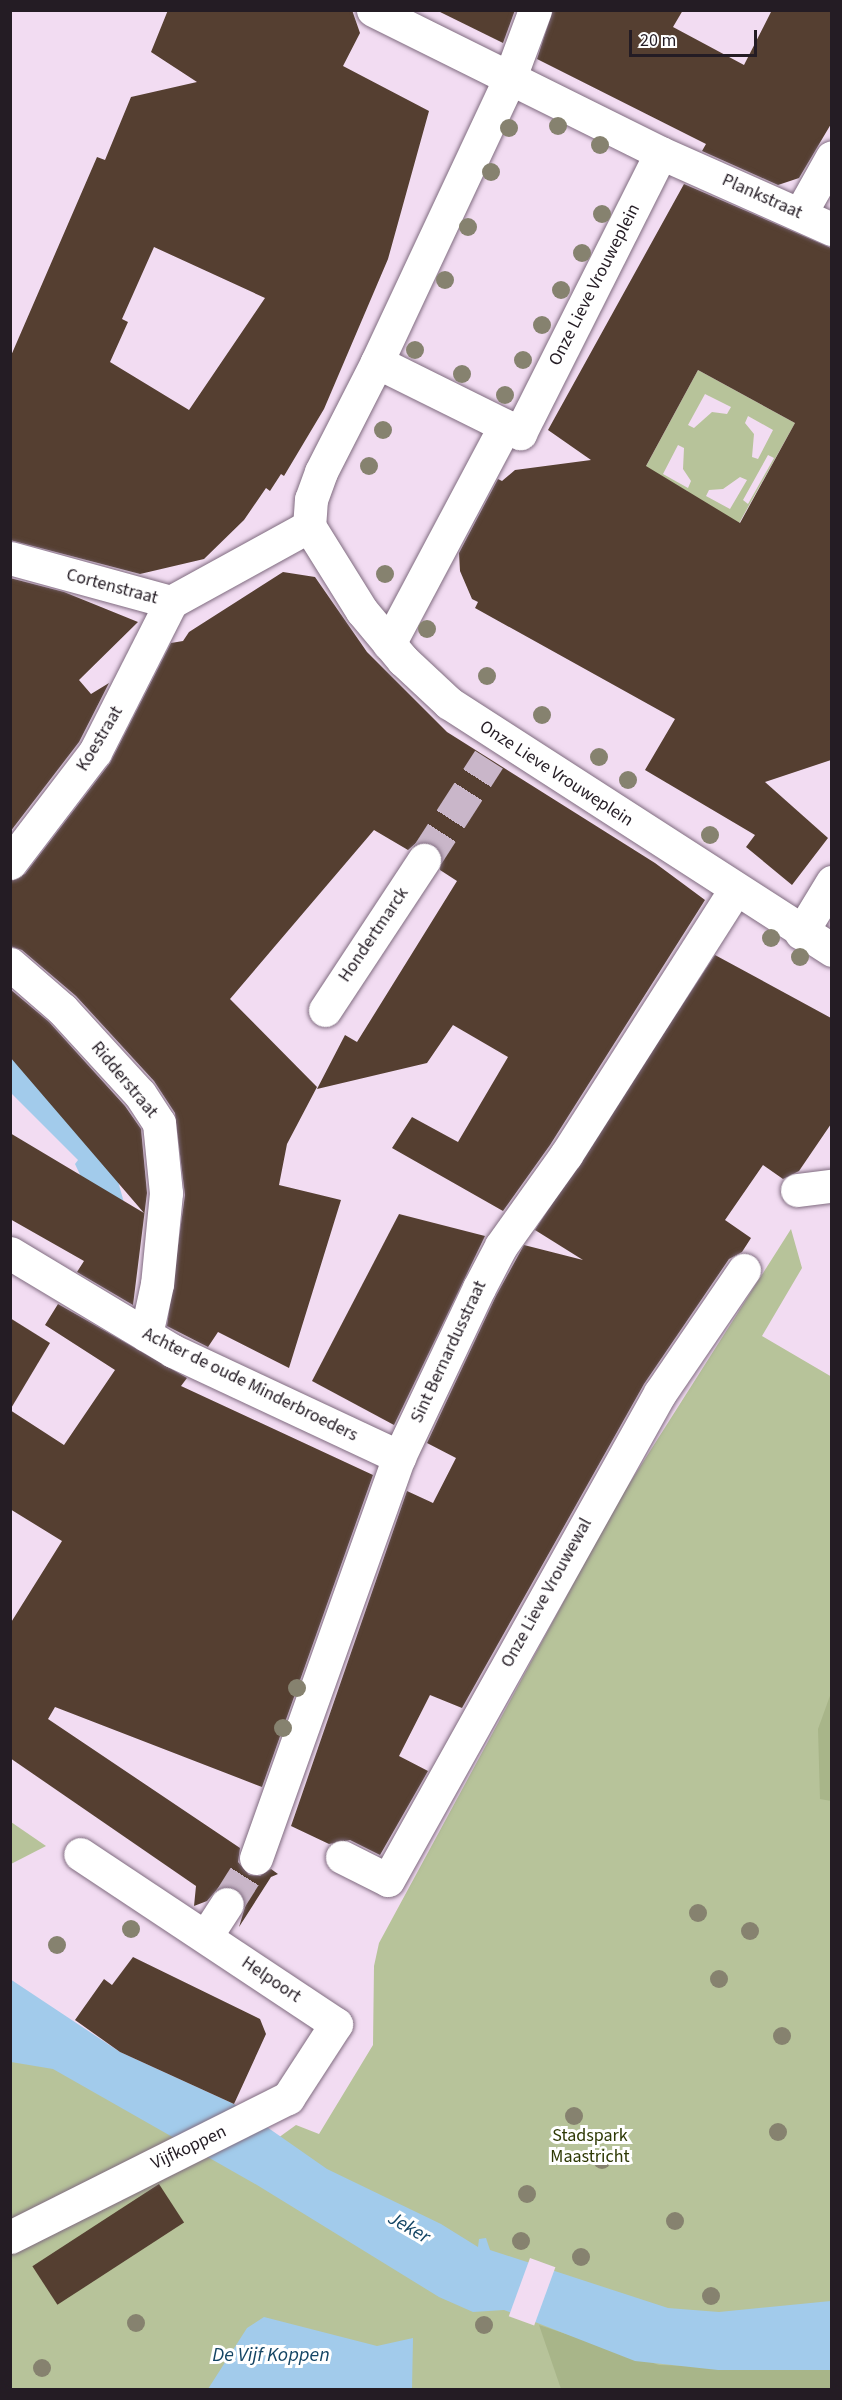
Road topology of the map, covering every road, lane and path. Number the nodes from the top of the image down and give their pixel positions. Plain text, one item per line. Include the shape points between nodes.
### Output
1 (373, 10) edge
2 (535, 10) edge
3 (508, 80) junction
4 (662, 153) junction
5 (831, 157) edge
6 (800, 214) junction
7 (831, 229) edge
8 (377, 362) junction
9 (505, 426) junction
10 (309, 526) junction
11 (10, 558) edge
12 (171, 602) junction
13 (389, 644) junction
14 (424, 860) tunnel mouth
15 (10, 863) edge
16 (831, 882) edge
17 (734, 891) junction
18 (801, 933) junction
19 (831, 950) edge
20 (10, 964) edge
21 (325, 1010) dead end
22 (831, 1186) edge
23 (797, 1190) dead end
24 (10, 1253) edge
25 (744, 1270) dead end
26 (146, 1335) junction
27 (399, 1457) junction
28 (80, 1854) dead end
29 (342, 1857) dead end
30 (256, 1858) tunnel mouth
31 (226, 1904) tunnel mouth
32 (206, 1936) junction
33 (336, 2024) joint
34 (10, 2237) edge

1 - 3 street
2 - 3 street
3 - 4 street
3 - 8 street
4 - 6 street, Plankstraat
4 - 9 street, Onze Lieve Vrouweplein via 520,433
5 - 6 street
6 - 7 street, Plankstraat
8 - 9 street
8 - 10 street via 318,478
9 - 13 street
10 - 12 street, Cortenstraat
10 - 13 street, Onze Lieve Vrouweplein via 362,611
11 - 12 street, Cortenstraat
12 - 15 street, Koestraat via 95,752
13 - 17 street, Onze Lieve Vrouweplein via 495,749
14 - 21 street, Hondertmarck
16 - 18 street
17 - 18 street, Onze Lieve Vrouweplein
17 - 27 street, Sint Bernardusstraat via 566,1155 501,1246
18 - 19 street, Onze Lieve Vrouweplein
20 - 26 street, Ridderstraat via 62,1009 140,1094 159,1123 166,1193 157,1284
22 - 23 street
24 - 26 street, Achter de oude Minderbroeders
25 - 29 street, Onze Lieve Vrouwewal via 660,1393 388,1880
26 - 27 street, Achter de oude Minderbroeders
27 - 30 street, Sint Bernardusstraat
28 - 32 street, Helpoort
31 - 32 street
32 - 33 street, Helpoort
33 - 34 street, Vijfkoppen via 288,2098 258,2117 182,2149

